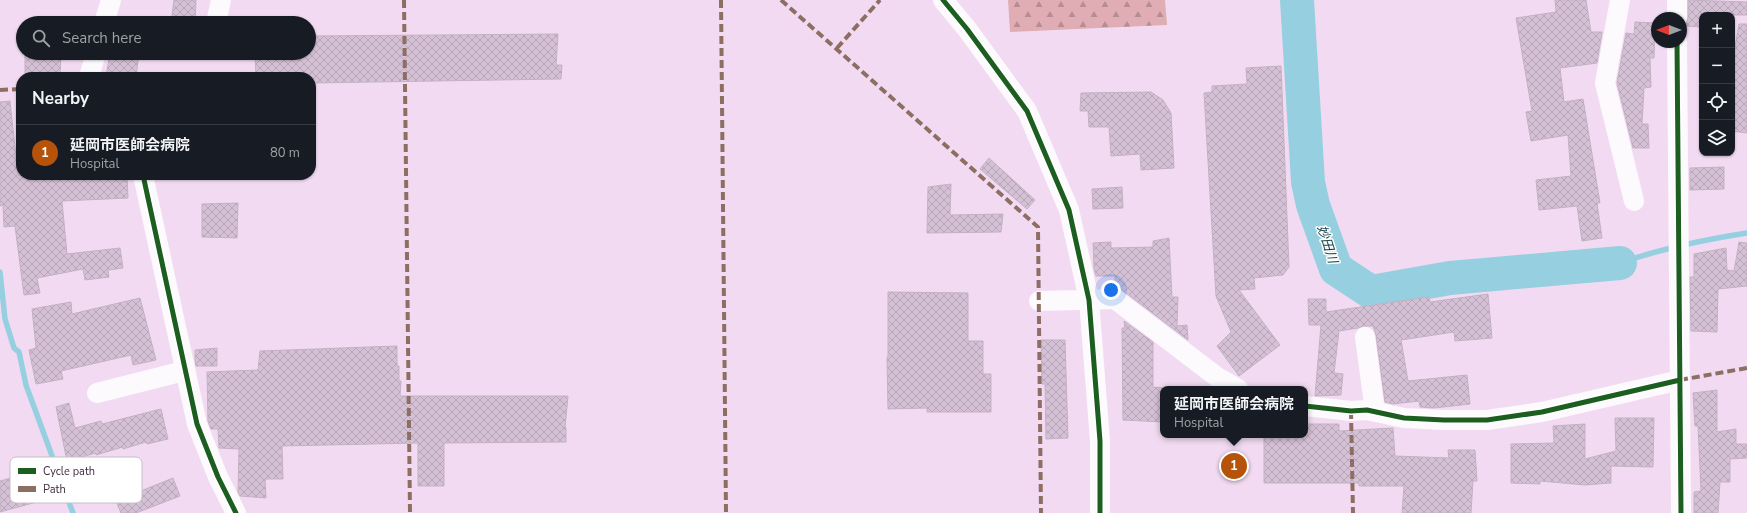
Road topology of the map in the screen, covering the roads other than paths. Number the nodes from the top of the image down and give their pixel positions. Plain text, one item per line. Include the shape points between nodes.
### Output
1 (111, 0) edge
2 (221, 0) edge
3 (943, 0) edge
4 (1620, 0) edge
5 (1677, 0) edge
6 (1677, 12) edge
7 (106, 16) edge
8 (218, 16) edge
9 (1677, 48) edge
10 (94, 60) edge
11 (90, 72) edge
12 (144, 180) edge
13 (1634, 201) dead end
14 (1089, 300) junction
15 (1040, 301) dead end
16 (1365, 337) dead end
17 (184, 371) junction
18 (1680, 380) junction
19 (1233, 386) edge
20 (97, 393) dead end
21 (1308, 406) edge
22 (1375, 412) junction
23 (236, 513) edge
24 (1100, 513) edge
25 (1681, 513) edge

1 - 7 street
2 - 8 street
3 - 14 street via 967,28 1027,111 1069,210
4 - 13 street via 1605,83
5 - 6 street
9 - 18 street
10 - 11 street
12 - 17 street
14 - 15 street
14 - 19 street via 1115,299 1217,377
14 - 24 street via 1100,441
16 - 22 street
17 - 20 street
17 - 23 street via 196,424
18 - 22 street via 1542,412 1488,420 1411,418
18 - 25 street
21 - 22 street

